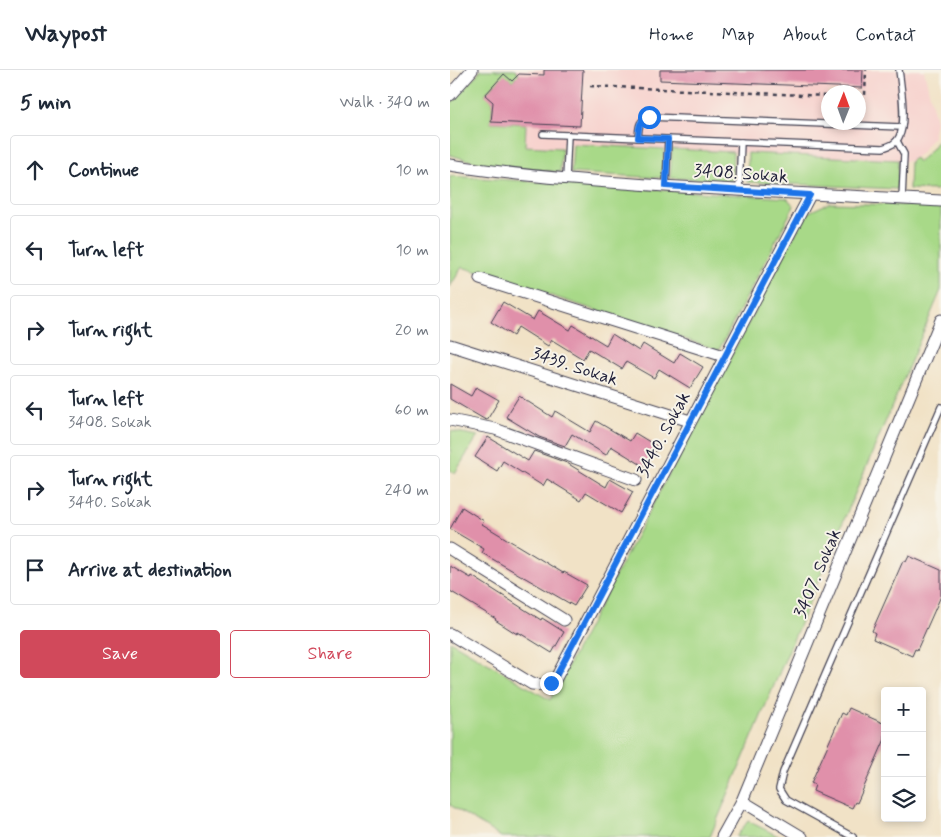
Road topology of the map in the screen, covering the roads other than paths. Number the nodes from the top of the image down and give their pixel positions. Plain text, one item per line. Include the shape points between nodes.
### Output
1 (472, 70) edge
2 (899, 70) edge
3 (450, 95) edge
4 (901, 127) junction
5 (543, 134) dead end
6 (568, 135) junction
7 (638, 138) junction
8 (668, 139) junction
9 (897, 141) junction
10 (741, 142) junction
11 (450, 165) edge
12 (566, 179) junction
13 (666, 186) junction
14 (739, 190) junction
15 (810, 195) junction
16 (902, 199) junction
17 (941, 201) edge
18 (480, 279) dead end
19 (941, 320) edge
20 (450, 345) edge
21 (724, 356) junction
22 (941, 406) edge
23 (450, 420) edge
24 (690, 421) junction
25 (636, 480) dead end
26 (450, 549) edge
27 (564, 620) dead end
28 (450, 634) edge
29 (742, 801) junction
30 (722, 837) edge
31 (802, 837) edge
32 (852, 837) edge

1 - 3 street
2 - 4 lane via 903,100
4 - 7 lane via 649,117 640,123
4 - 9 lane
5 - 6 lane
6 - 7 lane
6 - 12 lane
7 - 8 lane
8 - 10 lane
8 - 13 lane
9 - 10 lane via 883,148
9 - 16 lane via 904,154
10 - 14 lane
11 - 12 street, 3408. Sokak
12 - 13 street, 3408. Sokak
13 - 14 street, 3408. Sokak
14 - 15 street, 3408. Sokak
15 - 16 street, 3408. Sokak
15 - 21 street, 3440. Sokak
16 - 17 street, 3408. Sokak
18 - 21 street
19 - 29 street, 3407. Sokak
20 - 24 street, 3439. Sokak
21 - 24 street, 3440. Sokak
22 - 32 lane via 779,789 786,800
23 - 25 street via 495,429
24 - 28 street, 3440. Sokak via 554,680 545,685 532,684
26 - 27 street
29 - 30 street, 3407. Sokak
29 - 31 street

